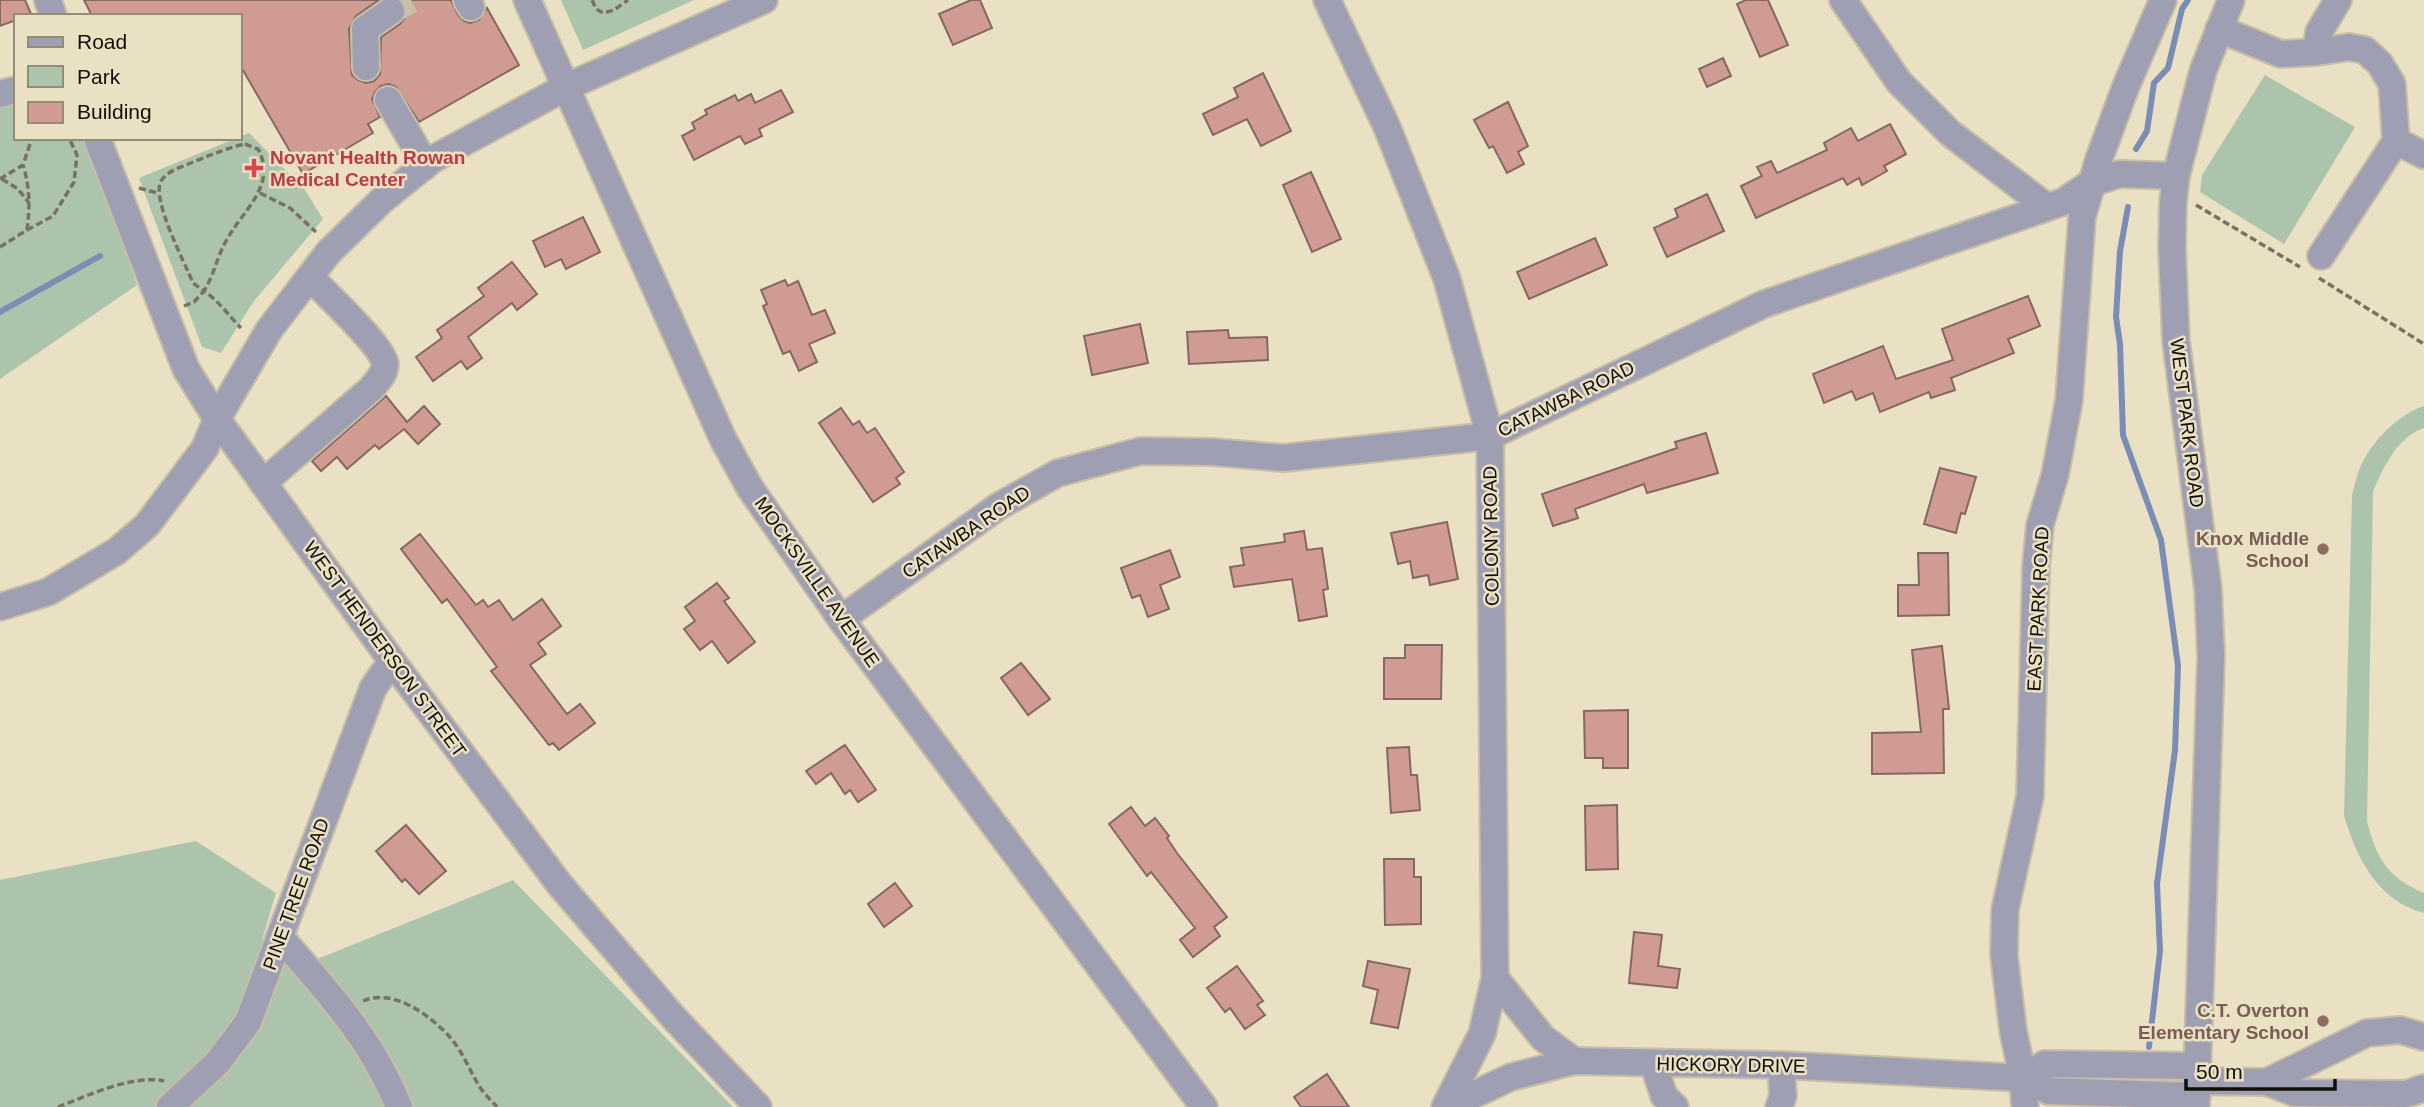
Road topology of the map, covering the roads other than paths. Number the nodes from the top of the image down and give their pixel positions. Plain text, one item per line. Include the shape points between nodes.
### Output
1 (527, 0) edge
2 (764, 0) edge
3 (1327, 0) edge
4 (1843, 0) edge
5 (2163, 0) edge
6 (2231, 0) edge
7 (2338, 0) edge
8 (391, 11) tunnel mouth
9 (2219, 29) junction
10 (2316, 52) junction
11 (366, 67) dead end
12 (566, 87) junction
13 (388, 100) dead end
14 (98, 140) edge
15 (2396, 141) junction
16 (2424, 155) edge
17 (424, 167) junction
18 (2176, 176) junction
19 (2091, 183) junction
20 (2047, 207) junction
21 (2321, 256) dead end
22 (310, 277) junction
23 (217, 419) junction
24 (1490, 436) junction
25 (263, 483) junction
26 (0, 607) edge
27 (841, 619) junction
28 (392, 661) junction
29 (280, 937) junction
30 (1495, 978) junction
31 (2424, 1037) edge
32 (1574, 1061) junction
33 (1653, 1063) junction
34 (1781, 1065) junction
35 (2023, 1078) junction
36 (2267, 1083) junction
37 (2197, 1088) edge
38 (2424, 1088) edge
39 (178, 1100) edge
40 (399, 1107) edge
41 (758, 1107) edge
42 (1204, 1107) edge
43 (1447, 1107) edge
44 (1675, 1107) edge
45 (1779, 1107) edge
46 (2025, 1107) edge

1 - 12 street, MOCKSVILLE AVENUE
2 - 12 street
3 - 24 street, COLONY ROAD via 1387,127 1447,279
4 - 20 street via 1899,82 1950,133
5 - 19 street, EAST PARK ROAD
6 - 9 street, WEST PARK ROAD
7 - 10 street via 2319,32
8 - 11 street via 365,29
9 - 10 street via 2281,54
9 - 18 street, WEST PARK ROAD via 2203,71
10 - 15 street via 2348,47 2365,50 2380,64 2392,84
12 - 17 street
12 - 27 street, MOCKSVILLE AVENUE via 723,439 750,488
13 - 17 street
14 - 23 street, WEST HENDERSON STREET via 186,369
15 - 16 street
15 - 21 street
17 - 22 street via 382,200
18 - 19 street, CATAWBA ROAD via 2120,174
18 - 37 street, WEST PARK ROAD via 2172,248 2176,341 2208,589 2211,656
19 - 20 street, CATAWBA ROAD
19 - 35 street, EAST PARK ROAD via 2082,217 2069,400 2040,526 2036,566 2030,796 2005,909 2004,955
20 - 24 street, CATAWBA ROAD via 1763,304
22 - 23 street via 269,330
22 - 25 street via 377,347 385,362 384,373
23 - 25 street, WEST HENDERSON STREET
23 - 26 street via 205,448 147,525 117,551 48,592
24 - 27 street, CATAWBA ROAD via 1283,458 1141,451 1058,473 999,506
24 - 30 street, COLONY ROAD
25 - 28 street, WEST HENDERSON STREET
27 - 42 street, MOCKSVILLE AVENUE
28 - 29 street, PINE TREE ROAD via 373,688
28 - 41 street, WEST HENDERSON STREET via 560,885
29 - 39 street, PINE TREE ROAD via 241,1034
29 - 40 street via 374,1054
30 - 32 street via 1543,1038
30 - 43 street, COLONY ROAD via 1482,1034
31 - 36 street via 2400,1030 2367,1033
32 - 33 street, HICKORY DRIVE
32 - 43 street, HICKORY DRIVE via 1510,1077
33 - 34 street, HICKORY DRIVE
33 - 44 street via 1664,1096
34 - 35 street, HICKORY DRIVE
34 - 45 street
35 - 37 street, HICKORY DRIVE via 2045,1064
35 - 46 street, EAST PARK ROAD
36 - 37 street, HICKORY DRIVE
36 - 38 street via 2295,1093 2406,1094

